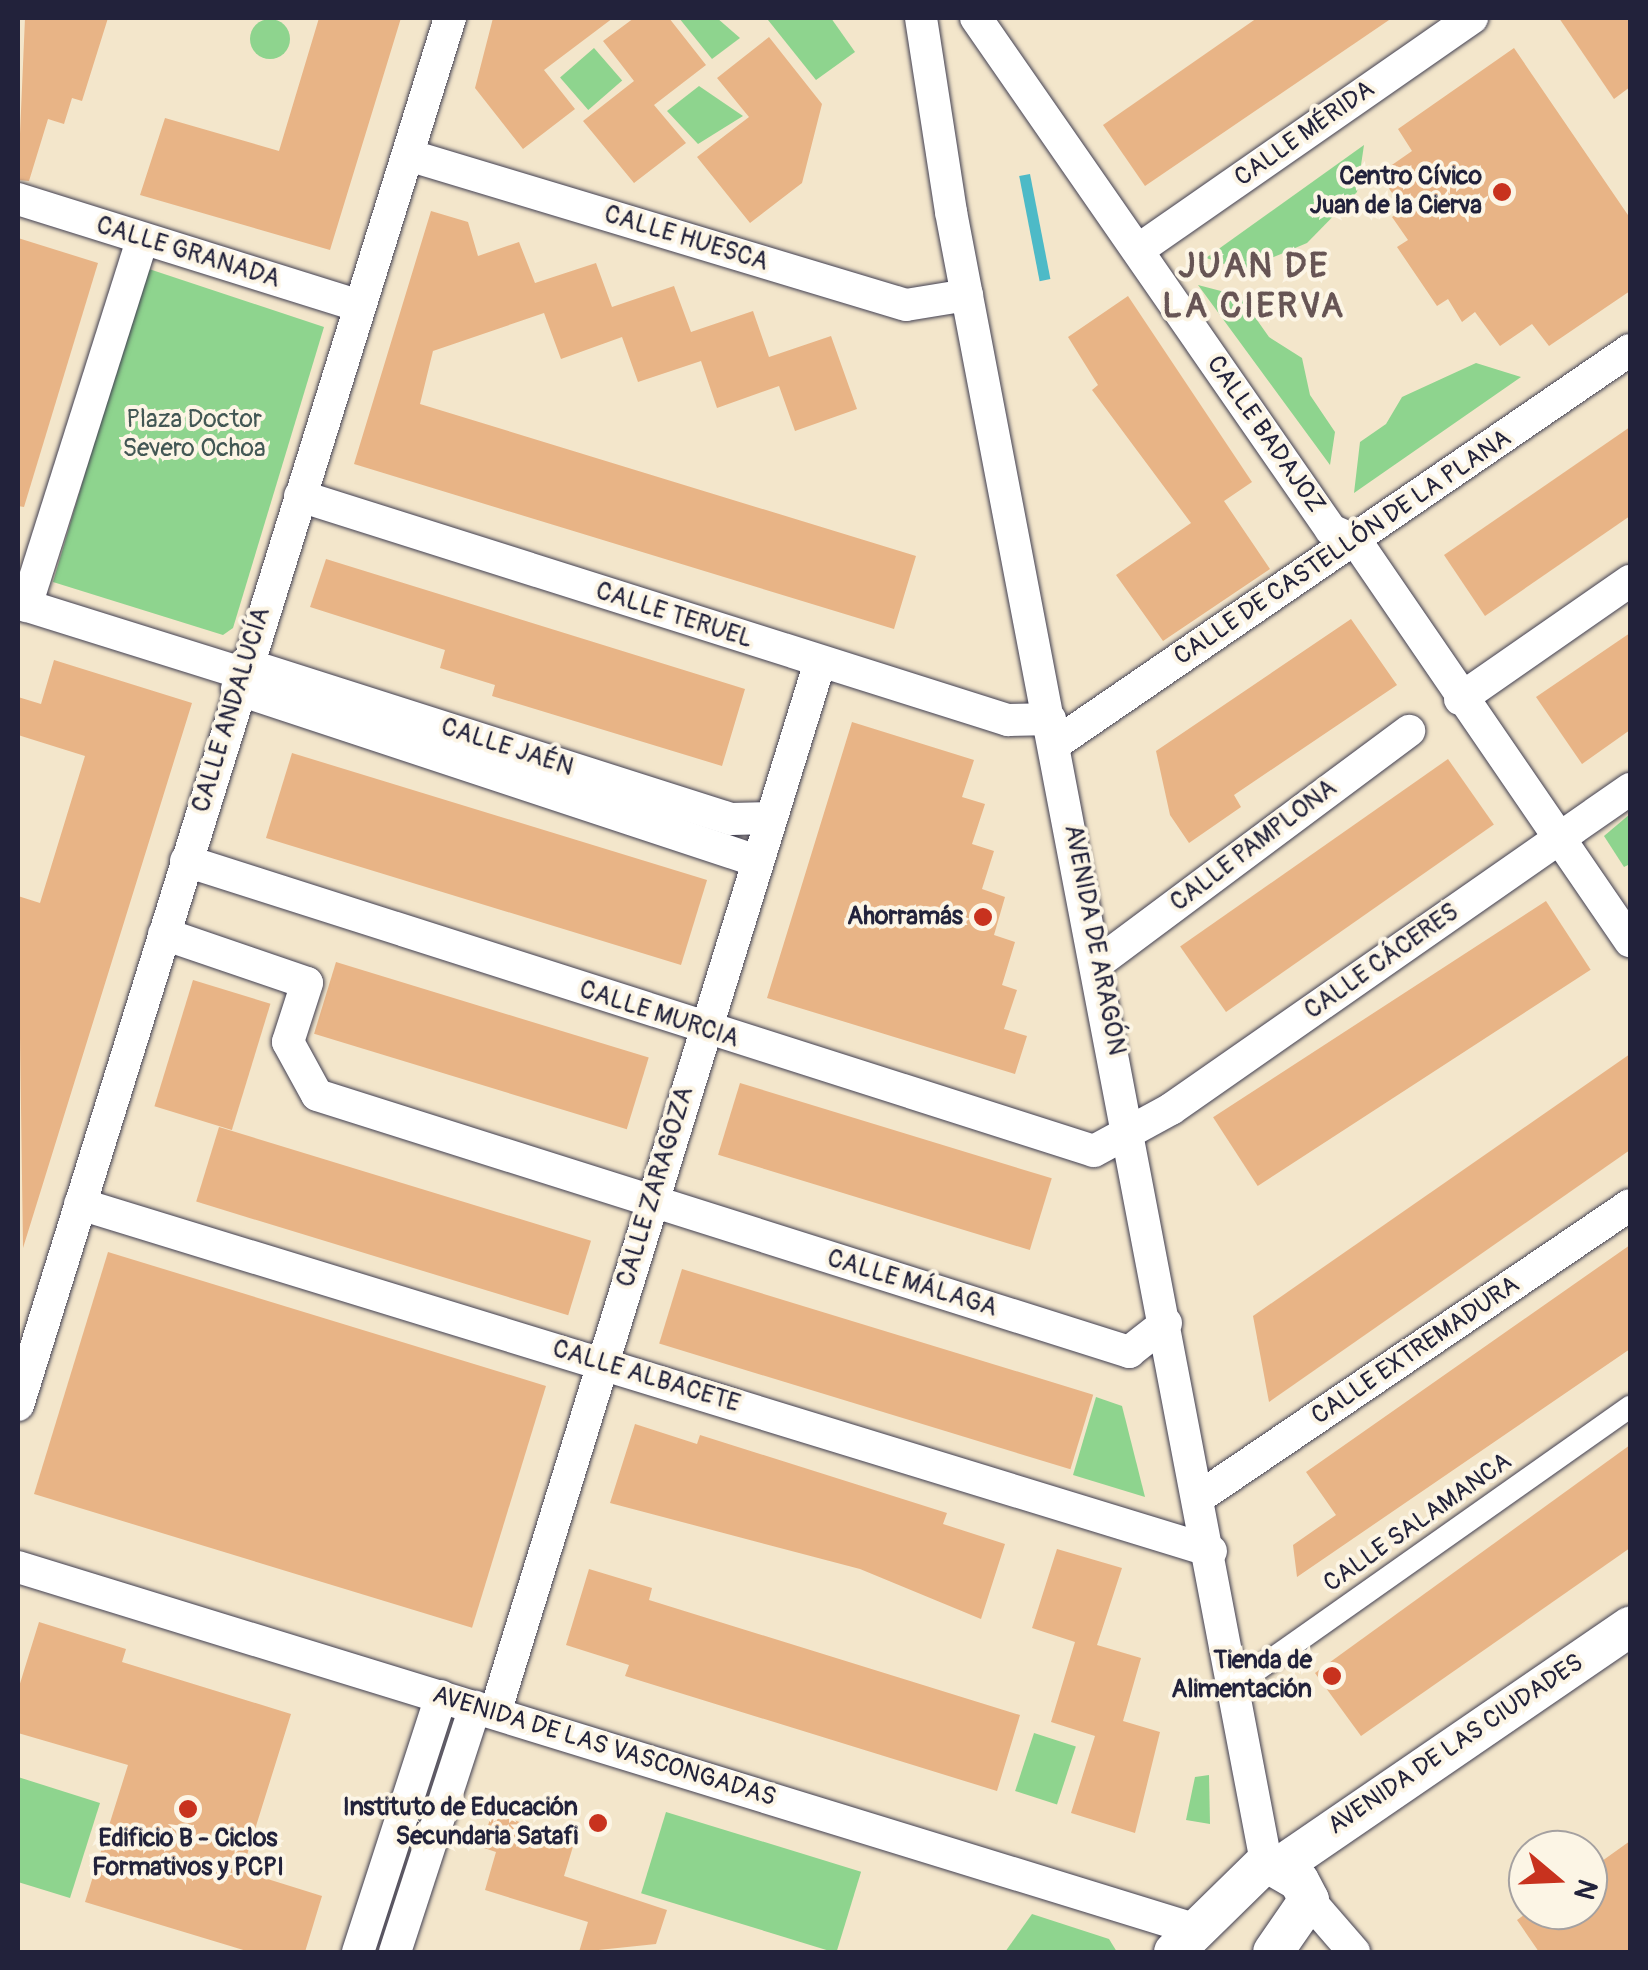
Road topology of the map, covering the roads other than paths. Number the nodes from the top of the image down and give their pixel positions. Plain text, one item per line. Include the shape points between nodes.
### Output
1 (450, 18) edge
2 (1472, 18) edge
3 (980, 24) edge
4 (922, 32) edge
5 (408, 155) junction
6 (18, 199) edge
7 (142, 240) junction
8 (1138, 250) junction
9 (967, 295) junction
10 (360, 306) junction
11 (1630, 350) edge
12 (300, 496) junction
13 (1356, 541) junction
14 (1630, 581) edge
15 (22, 604) edge
16 (820, 662) junction
17 (241, 675) junction
18 (1460, 699) junction
19 (1052, 731) junction
20 (1409, 731) dead end
21 (1630, 789) edge
22 (770, 818) junction
23 (1558, 840) junction
24 (186, 861) junction
25 (757, 861) junction
26 (164, 934) junction
27 (1630, 941) edge
28 (1098, 962) junction
29 (704, 1030) junction
30 (1131, 1130) junction
31 (652, 1202) junction
32 (80, 1204) junction
33 (1630, 1205) edge
34 (1166, 1323) junction
35 (602, 1364) junction
36 (18, 1404) edge
37 (1630, 1407) edge
38 (1201, 1496) junction
39 (1211, 1552) junction
40 (18, 1568) edge
41 (1630, 1626) edge
42 (1236, 1684) junction
43 (441, 1696) junction
44 (485, 1710) junction
45 (1274, 1864) junction
46 (1309, 1900) junction
47 (1179, 1946) edge
48 (358, 1952) edge
49 (395, 1952) edge
50 (1272, 1952) edge
51 (1354, 1952) edge

1 - 5 street, CALLE ANDALUCÍA
2 - 8 street, CALLE MÉRIDA
3 - 4 street
3 - 8 street, CALLE BADAJOZ
4 - 9 street, AVENIDA DE ARAGÓN
5 - 9 street, CALLE HUESCA via 906,305
5 - 10 street, CALLE ANDALUCÍA
6 - 7 street, CALLE GRANADA
7 - 10 street, CALLE GRANADA
7 - 15 street
8 - 13 street, CALLE BADAJOZ via 1331,530
9 - 19 street, AVENIDA DE ARAGÓN
10 - 12 street, CALLE ANDALUCÍA
11 - 13 street, CALLE DE CASTELLÓN DE LA PLANA
12 - 16 street, CALLE TERUEL
12 - 17 street, CALLE ANDALUCÍA
13 - 18 street, CALLE BADAJOZ
13 - 19 street, CALLE DE CASTELLÓN DE LA PLANA
14 - 18 street
15 - 17 street
16 - 19 street, CALLE TERUEL
16 - 22 street, CALLE ZARAGOZA
17 - 22 street, CALLE JAÉN via 730,819
17 - 24 street, CALLE ANDALUCÍA
17 - 25 street, CALLE JAÉN
18 - 23 street, CALLE BADAJOZ
19 - 28 street, AVENIDA DE ARAGÓN
20 - 28 street, CALLE PAMPLONA
21 - 23 street, CALLE CÁCERES
22 - 25 street, CALLE ZARAGOZA
23 - 27 street, CALLE BADAJOZ
23 - 30 street, CALLE CÁCERES
24 - 26 street, CALLE ANDALUCÍA
24 - 29 street, CALLE MURCIA
25 - 29 street, CALLE ZARAGOZA
26 - 31 street via 308,983 288,1042 317,1095
26 - 32 street, CALLE ANDALUCÍA
28 - 30 street, AVENIDA DE ARAGÓN
29 - 30 street, CALLE MURCIA via 1094,1151
29 - 31 street, CALLE ZARAGOZA
30 - 34 street, AVENIDA DE ARAGÓN
31 - 34 street, CALLE MÁLAGA via 1129,1352
31 - 35 street, CALLE ZARAGOZA
32 - 35 street, CALLE ALBACETE
32 - 36 street, CALLE ANDALUCÍA
33 - 38 street, CALLE EXTREMADURA
34 - 38 street, AVENIDA DE ARAGÓN
35 - 39 street, CALLE ALBACETE
35 - 44 street, CALLE ZARAGOZA
37 - 42 street, CALLE SALAMANCA
38 - 39 street, AVENIDA DE ARAGÓN
39 - 42 street, AVENIDA DE ARAGÓN
40 - 43 street, AVENIDA DE LAS VASCONGADAS
41 - 45 street, AVENIDA DE LAS CIUDADES
42 - 45 street, AVENIDA DE ARAGÓN
43 - 44 street, AVENIDA DE LAS VASCONGADAS
43 - 48 street
44 - 47 street, AVENIDA DE LAS VASCONGADAS
44 - 49 street, CALLE ZARAGOZA
45 - 46 street
45 - 47 street, AVENIDA DE LAS CIUDADES
46 - 50 street
46 - 51 street

